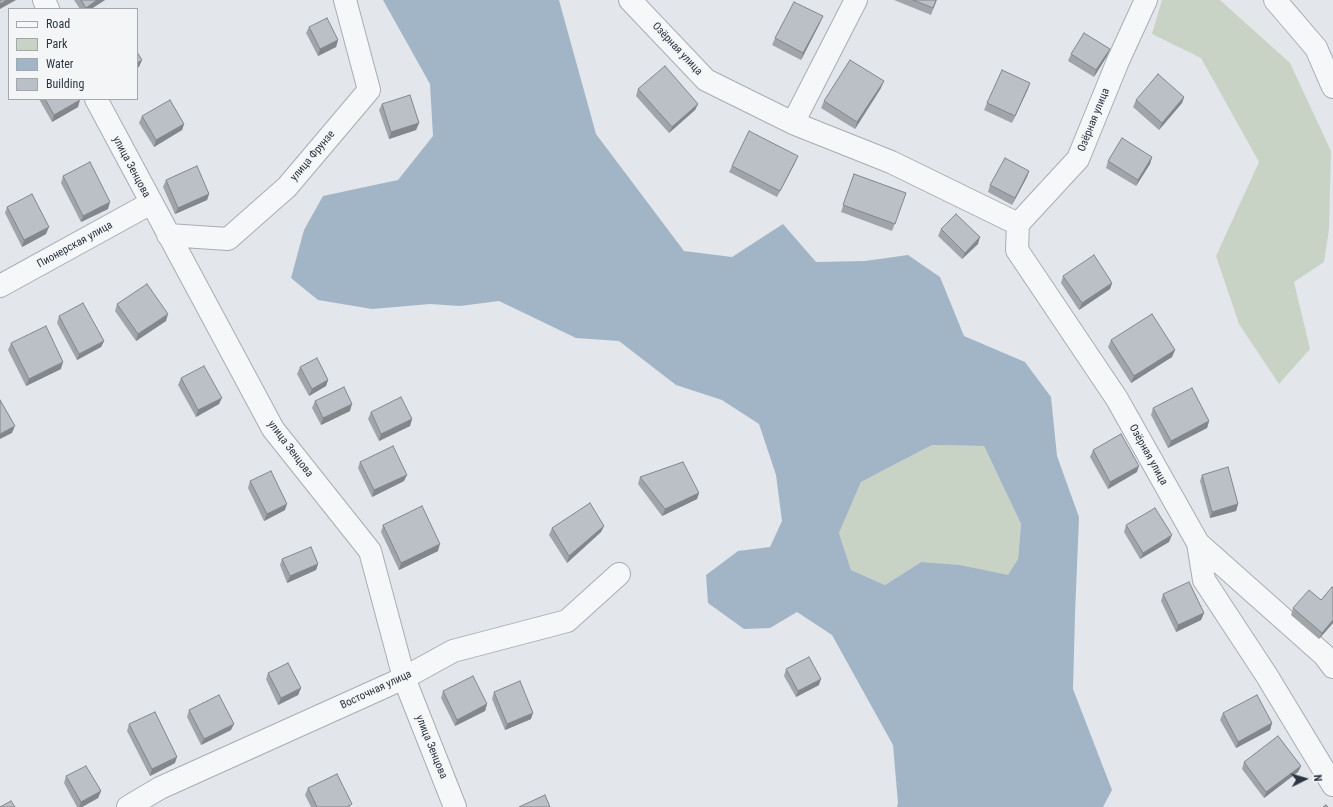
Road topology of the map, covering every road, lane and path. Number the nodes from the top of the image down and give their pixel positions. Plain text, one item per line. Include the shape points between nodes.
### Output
1 (344, 0) edge
2 (630, 0) edge
3 (856, 0) edge
4 (1146, 0) edge
5 (1275, 0) edge
6 (1324, 53) edge
7 (1333, 87) edge
8 (97, 100) edge
9 (794, 123) junction
10 (151, 203) junction
11 (1018, 224) junction
12 (168, 235) junction
13 (0, 286) edge
14 (1198, 543) junction
15 (619, 574) dead end
16 (1330, 656) edge
17 (404, 678) junction
18 (1333, 784) edge
19 (128, 807) edge
20 (455, 807) edge

1 - 12 street, улица Фрунзе via 369,90 287,187 228,239
2 - 9 street, Озёрная улица via 706,80
3 - 9 street
4 - 11 street, Озёрная улица via 1078,159
5 - 6 street
6 - 7 street
8 - 10 street, улица Зенцова
9 - 11 street, Озёрная улица via 891,162
10 - 12 street, улица Зенцова
10 - 13 street, Пионерская улица
11 - 14 street, Озёрная улица via 1017,250 1117,399
12 - 17 street, улица Зенцова via 273,429 370,551
14 - 16 street, Озёрная улица
14 - 18 street via 1204,580
15 - 17 street, Восточная улица via 567,621 453,651
17 - 19 street, Восточная улица via 160,788
17 - 20 street, улица Зенцова

